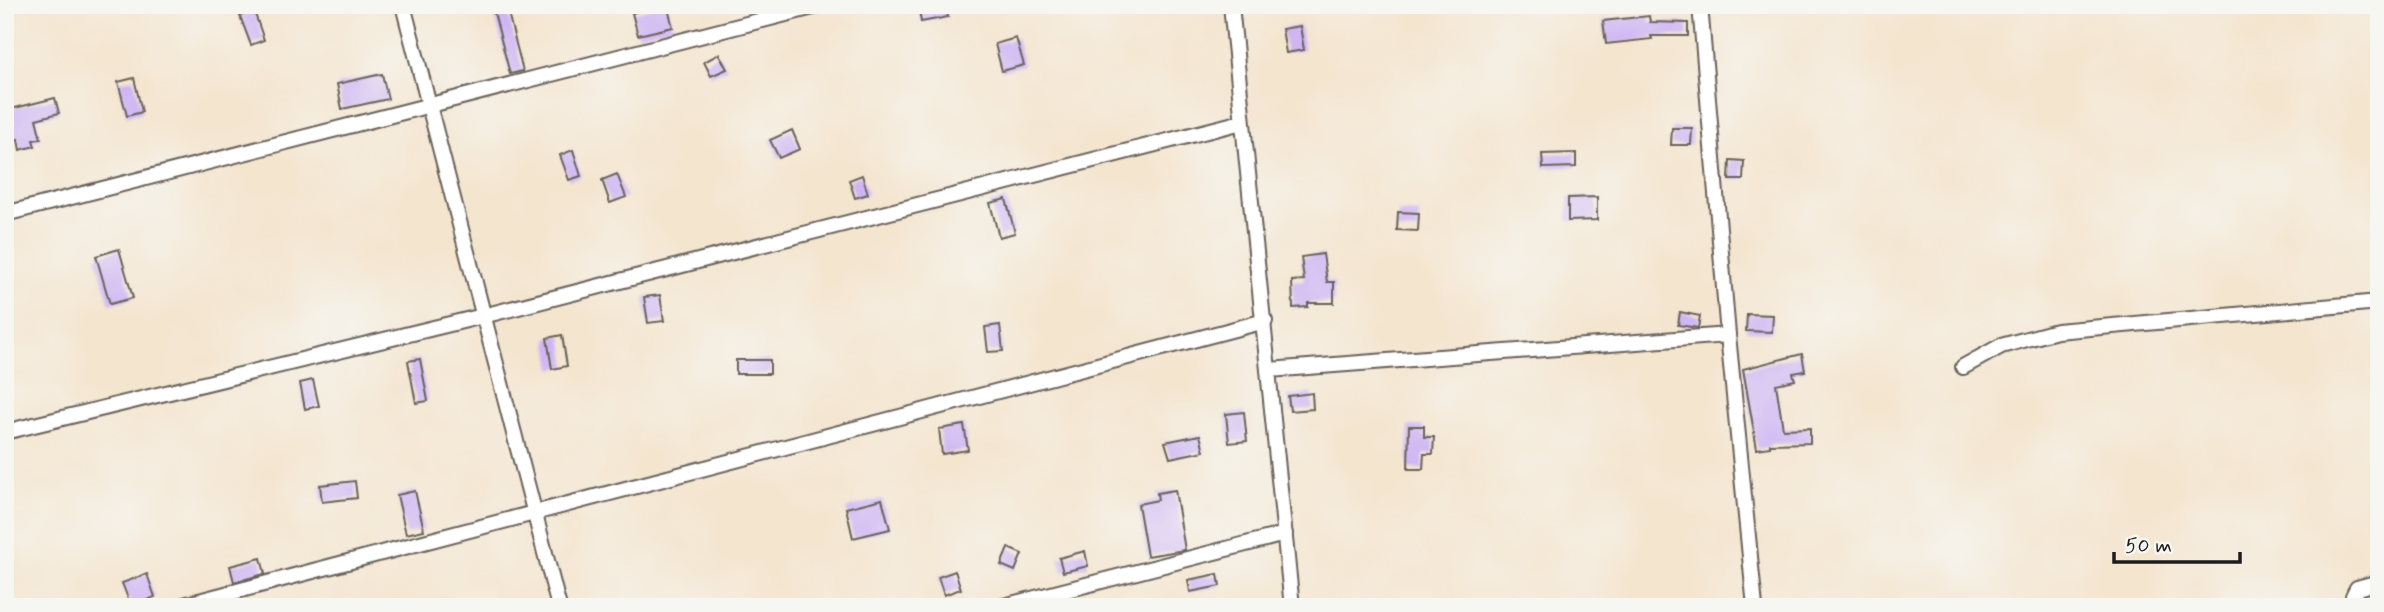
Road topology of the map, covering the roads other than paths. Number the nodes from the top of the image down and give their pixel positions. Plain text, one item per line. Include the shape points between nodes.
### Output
1 (403, 5) edge
2 (821, 5) edge
3 (1231, 5) edge
4 (1700, 5) edge
5 (428, 107) junction
6 (1242, 122) junction
7 (5, 214) edge
8 (2379, 302) edge
9 (484, 316) junction
10 (1265, 321) junction
11 (1728, 335) junction
12 (1962, 366) dead end
13 (1269, 370) junction
14 (5, 432) edge
15 (533, 514) junction
16 (1285, 534) junction
17 (2379, 582) edge
18 (176, 607) edge
19 (559, 607) edge
20 (1000, 607) edge
21 (1292, 607) edge
22 (1755, 607) edge
23 (2354, 607) edge

1 - 5 street
2 - 5 street
3 - 6 street
4 - 11 street
5 - 7 street
5 - 9 street
6 - 9 street
6 - 10 street
8 - 12 street via 2057,331 2001,346
9 - 14 street
9 - 15 street
10 - 13 street
10 - 15 street
11 - 13 street
11 - 22 street
13 - 16 street
15 - 18 street
15 - 19 street
16 - 20 street
16 - 21 street
17 - 23 street via 2357,588

